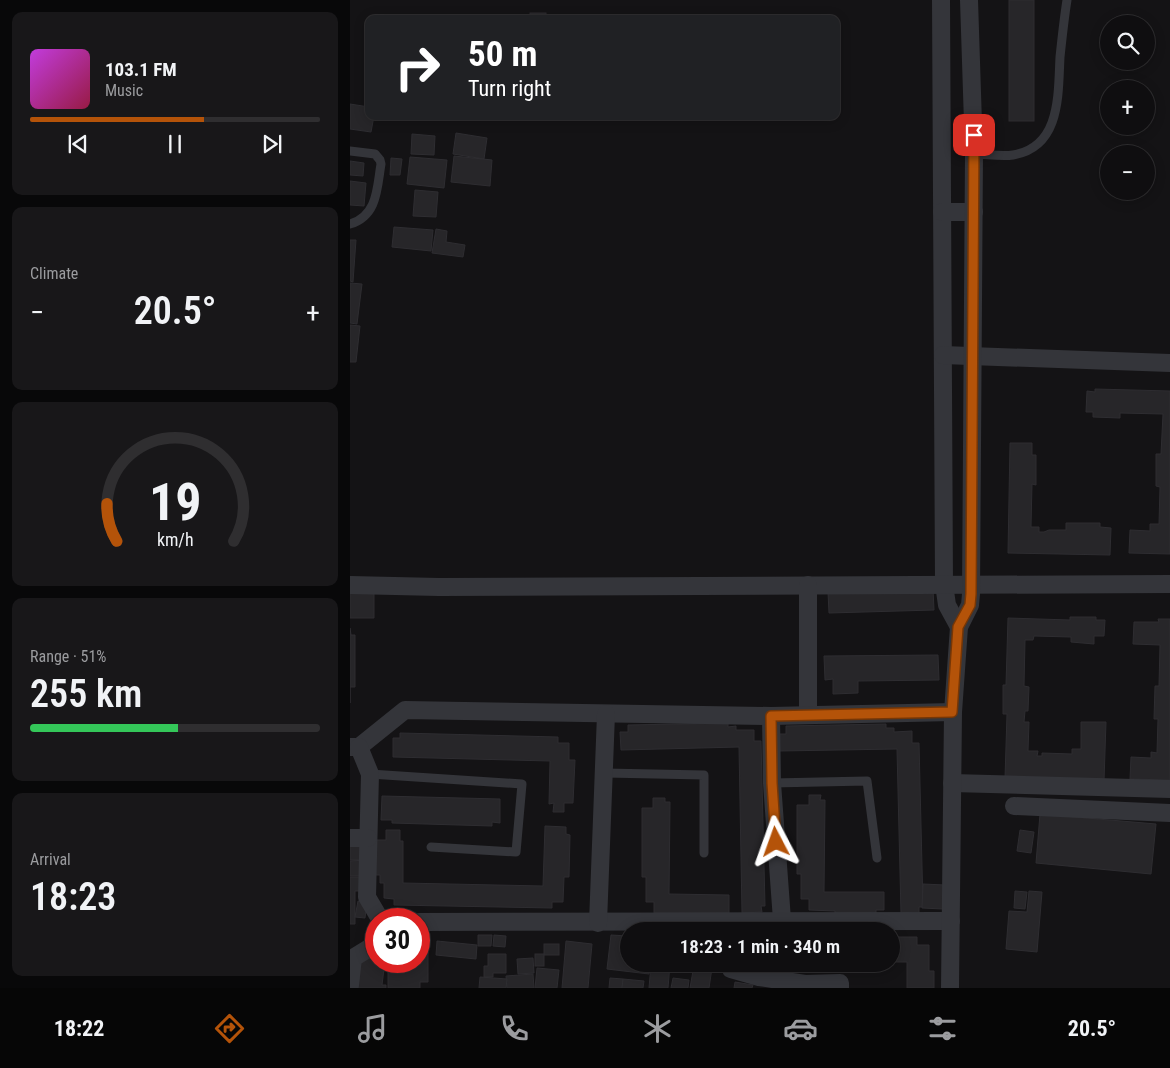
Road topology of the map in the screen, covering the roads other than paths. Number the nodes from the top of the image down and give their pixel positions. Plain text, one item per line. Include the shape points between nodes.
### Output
1 (941, 0) edge
2 (969, 0) edge
3 (1067, 0) edge
4 (350, 151) edge
5 (974, 154) junction
6 (942, 212) junction
7 (974, 212) junction
8 (350, 224) edge
9 (943, 355) junction
10 (973, 356) junction
11 (1170, 363) edge
12 (944, 584) junction
13 (971, 584) junction
14 (1170, 584) edge
15 (350, 585) edge
16 (808, 585) junction
17 (958, 627) junction
18 (952, 712) junction
19 (606, 714) junction
20 (808, 714) junction
21 (771, 716) junction
22 (355, 747) edge
23 (605, 773) junction
24 (370, 774) junction
25 (772, 783) junction
26 (952, 783) junction
27 (1170, 788) edge
28 (1014, 806) dead end
29 (1170, 813) edge
30 (350, 838) edge
31 (368, 838) junction
32 (431, 847) dead end
33 (704, 853) dead end
34 (877, 858) dead end
35 (374, 908) edge
36 (782, 920) junction
37 (951, 921) junction
38 (430, 922) edge
39 (764, 922) edge
40 (598, 923) junction
41 (620, 924) edge
42 (365, 951) edge
43 (742, 972) edge
44 (350, 985) edge
45 (840, 988) edge
46 (950, 988) edge

1 - 6 street
2 - 5 street
3 - 5 lane via 1057,108 1047,134 1037,144 1012,155
4 - 8 lane via 375,154 381,164 372,207 363,219
5 - 7 street
6 - 7 street
6 - 9 street
7 - 10 street
9 - 10 street
9 - 12 street
10 - 11 street
10 - 13 street
12 - 13 street
12 - 16 street
12 - 17 street via 947,605
13 - 14 street
13 - 17 street via 970,605
15 - 16 street via 439,588
16 - 20 street
17 - 18 street
18 - 20 street
18 - 26 street
19 - 21 street
19 - 22 street via 405,710
19 - 23 street
20 - 21 street
21 - 25 street
22 - 24 street
23 - 33 lane via 704,775
23 - 40 street
24 - 31 street
24 - 32 lane via 522,784 516,852
25 - 34 lane via 867,781
25 - 36 street
26 - 27 street
26 - 37 street
28 - 29 street
30 - 31 street
31 - 35 street via 367,897
36 - 37 street
36 - 39 street
37 - 46 street
38 - 40 street
40 - 41 street
42 - 44 street via 353,958
43 - 45 street via 805,984 840,983

